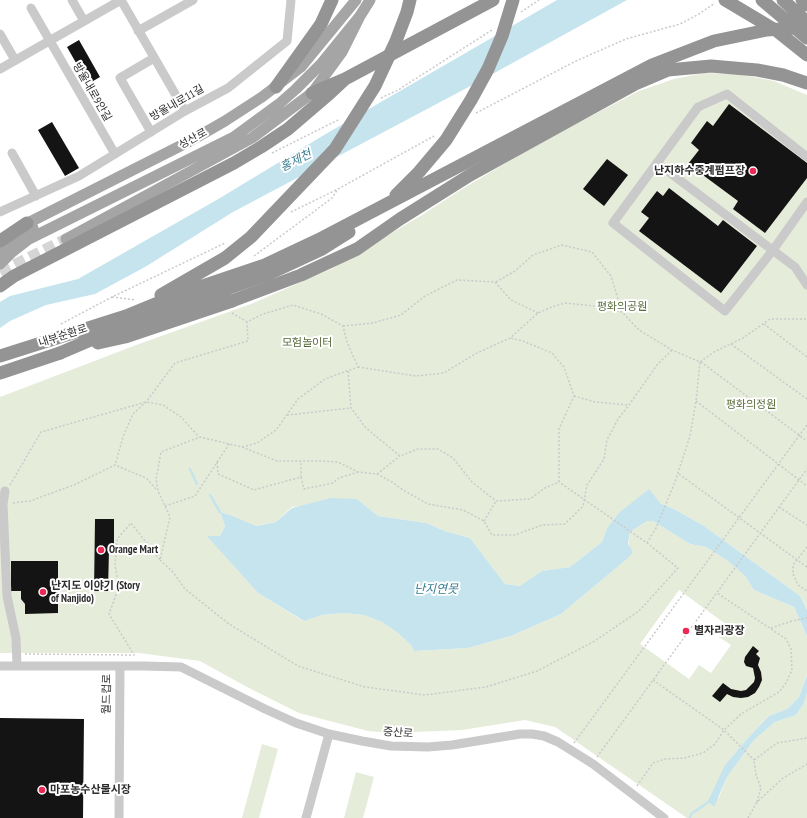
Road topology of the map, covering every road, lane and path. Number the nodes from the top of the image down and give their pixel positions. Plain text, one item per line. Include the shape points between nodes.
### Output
1 (72, 0) edge
2 (121, 0) edge
3 (193, 0) edge
4 (291, 0) edge
5 (332, 0) edge
6 (356, 0) edge
7 (370, 0) edge
8 (410, 0) edge
9 (493, 0) edge
10 (513, 0) edge
11 (762, 0) edge
12 (783, 0) edge
13 (802, 0) edge
14 (728, 2) edge
15 (807, 5) edge
16 (31, 8) dead end
17 (360, 16) junction
18 (84, 21) junction
19 (807, 22) edge
20 (807, 27) edge
21 (138, 30) junction
22 (0, 34) edge
23 (807, 38) edge
24 (49, 41) junction
25 (807, 55) edge
26 (154, 58) junction
27 (15, 60) junction
28 (0, 69) edge
29 (783, 75) junction
30 (345, 79) junction
31 (807, 83) edge
32 (276, 86) junction
33 (807, 86) edge
34 (312, 93) junction
35 (185, 111) junction
36 (151, 132) junction
37 (12, 154) dead end
38 (114, 154) junction
39 (807, 157) edge
40 (657, 163) junction
41 (338, 189) dead end
42 (89, 192) junction
43 (36, 196) junction
44 (807, 202) edge
45 (0, 212) edge
46 (288, 213) dead end
47 (27, 223) junction
48 (0, 237) edge
49 (66, 239) tunnel mouth
50 (0, 241) edge
51 (225, 243) dead end
52 (773, 250) junction
53 (0, 251) edge
54 (0, 264) edge
55 (495, 282) junction
56 (807, 285) edge
57 (0, 286) edge
58 (230, 306) junction
59 (622, 312) junction
60 (538, 313) junction
61 (126, 316) junction
62 (807, 319) edge
63 (248, 322) junction
64 (61, 324) dead end
65 (764, 324) junction
66 (344, 326) junction
67 (510, 338) junction
68 (731, 344) junction
69 (672, 350) junction
70 (60, 353) junction
71 (0, 356) edge
72 (807, 357) edge
73 (700, 362) junction
74 (358, 367) junction
75 (348, 371) junction
76 (0, 373) edge
77 (574, 396) junction
78 (807, 399) edge
79 (146, 402) junction
80 (696, 402) junction
81 (630, 405) junction
82 (351, 408) junction
83 (286, 415) junction
84 (807, 424) edge
85 (799, 435) junction
86 (200, 437) junction
87 (807, 441) edge
88 (228, 444) junction
89 (242, 447) junction
90 (400, 456) junction
91 (301, 461) junction
92 (217, 462) junction
93 (778, 464) junction
94 (115, 465) junction
95 (807, 469) edge
96 (358, 472) junction
97 (377, 474) junction
98 (679, 474) junction
99 (300, 477) junction
100 (799, 480) junction
101 (559, 482) junction
102 (807, 486) edge
103 (158, 491) junction
104 (6, 492) joint
105 (496, 501) junction
106 (3, 504) junction
107 (165, 506) junction
108 (779, 507) junction
109 (738, 518) junction
110 (484, 521) junction
111 (807, 525) edge
112 (760, 533) junction
113 (647, 543) junction
114 (807, 546) edge
115 (160, 560) junction
116 (798, 560) junction
117 (807, 567) edge
118 (807, 592) edge
119 (716, 593) junction
120 (807, 618) edge
121 (771, 628) junction
122 (18, 654) junction
123 (0, 666) edge
124 (17, 666) junction
125 (120, 666) junction
126 (653, 680) junction
127 (724, 730) junction
128 (329, 734) junction
129 (807, 738) edge
130 (570, 749) junction
131 (754, 760) junction
132 (593, 764) junction
133 (807, 764) edge
134 (632, 794) junction
135 (757, 802) junction
136 (119, 818) edge
137 (306, 818) edge
138 (664, 818) edge
139 (748, 818) edge

1 - 18 street
2 - 18 street
2 - 21 street
3 - 21 street
4 - 35 street, 방울내로11길 via 287,41 228,88
5 - 32 highway via 321,24
6 - 32 main road, 성산로 via 301,67
7 - 17 main road
8 - 61 highway, bridge via 396,41 375,86 335,149 251,237 225,258
9 - 30 highway
10 - 70 highway, bridge via 488,69 446,140 399,192 354,229 322,249 266,275 122,327
11 - 23 highway
12 - 19 highway
13 - 15 highway
14 - 25 highway via 777,31
16 - 24 street, 방울내로9안길
17 - 34 main road via 342,52
17 - 54 main road via 321,64 296,89 234,136 29,238
18 - 24 street
20 - 61 highway, bridge via 767,30 714,41 652,65 318,240 264,265 182,293
21 - 26 street
22 - 27 street
24 - 27 street
24 - 38 street, 방울내로9안길
26 - 35 street
26 - 36 street via 120,78
27 - 28 street
29 - 31 highway
29 - 33 highway
29 - 58 highway via 711,66 668,70 635,84 470,175 357,249
30 - 34 highway
30 - 57 highway via 288,129 256,151 14,276
32 - 42 main road, 성산로 via 192,140
34 - 49 main road via 252,138
35 - 36 street, 방울내로11길
36 - 38 street, 방울내로11길
37 - 43 street
38 - 43 street, 방울내로11길 via 79,176
39 - 40 street via 727,94 698,107
40 - 52 street
40 - 52 street via 613,223 725,311
41 - 46 path
42 - 47 main road, 성산로
42 - 53 main road
43 - 45 street, 방울내로11길
44 - 52 street
47 - 48 main road, 성산로
47 - 50 highway
51 - 64 path
52 - 56 street via 795,266
55 - 59 path via 516,271 533,255 562,245 592,252 611,276
55 - 60 path via 511,300
55 - 66 path via 457,280 425,296 401,315 373,323
58 - 63 path
58 - 70 highway, bridge
59 - 60 path via 565,303
59 - 69 path via 639,330
60 - 67 path
61 - 71 highway, 내부순환로, bridge
62 - 65 path via 770,319
63 - 66 path via 262,314 293,305 321,314
63 - 79 path via 248,341 175,363
65 - 68 path
65 - 72 path
66 - 74 path via 347,342
67 - 74 path via 475,354 444,373 416,376
67 - 77 path via 524,340 552,353 564,367
68 - 73 path
68 - 78 path
69 - 73 path
69 - 81 path via 658,365
70 - 76 highway, 내부순환로
73 - 80 path
73 - 85 path
74 - 75 path
75 - 82 path
75 - 83 path via 325,379 298,399
77 - 81 path via 595,402
77 - 101 path via 559,429
79 - 86 path via 163,405 181,417
79 - 94 path via 133,414
79 - 104 path via 41,432
80 - 93 path
80 - 98 path
81 - 110 path via 618,419 607,440 604,458 587,485 583,506 565,524 542,525 515,535 492,535
82 - 83 path
82 - 90 path via 366,428
83 - 89 path via 276,430 257,442
84 - 85 path
85 - 87 path
85 - 93 path
86 - 88 path
86 - 103 path via 161,452 156,479
88 - 89 path
88 - 92 path
89 - 91 path via 277,461
90 - 97 path
90 - 105 path via 418,449 438,449 454,458 472,482
91 - 96 path via 338,462
91 - 99 path
92 - 99 path via 218,474 254,490
92 - 107 path via 195,496
93 - 100 path
93 - 109 path
94 - 103 path via 146,478
94 - 106 path via 74,485 30,501
95 - 100 path
96 - 97 path
96 - 99 path via 339,478 333,483 304,489
97 - 110 path via 428,504 463,510
98 - 109 path
98 - 113 path
100 - 102 path
100 - 108 path
101 - 105 path via 530,499
101 - 113 path
103 - 107 path
104 - 106 street
105 - 110 path
106 - 122 street via 7,596
107 - 115 path via 170,517
108 - 111 path
108 - 112 path
109 - 112 path
109 - 130 path
112 - 116 path
112 - 119 path
113 - 115 path via 678,568 639,611 592,642 537,671 486,687 425,695 365,687 298,666 229,624 185,589 173,572
114 - 116 path
115 - 122 path via 131,523 117,539 115,566 119,587 109,614 134,655
116 - 117 path
116 - 118 path via 793,565 793,574 798,585
119 - 121 path
119 - 126 path
120 - 121 path
121 - 127 path via 786,639 791,649 792,670 779,692 741,714
122 - 124 street
123 - 124 street, 월드컵로
124 - 125 street, 월드컵로
125 - 128 street, 증산로 via 181,667 296,723
125 - 136 street, 월드컵로
126 - 127 path
126 - 132 path
127 - 131 path
127 - 134 path via 715,744 703,753 665,759 653,764
128 - 130 street, 증산로 via 391,746 467,743 532,734 544,736
128 - 137 street
129 - 131 path via 777,743
130 - 132 street, 증산로
131 - 135 path via 761,788
132 - 134 street, 증산로
133 - 135 path via 783,778
134 - 138 street, 증산로
135 - 139 path

